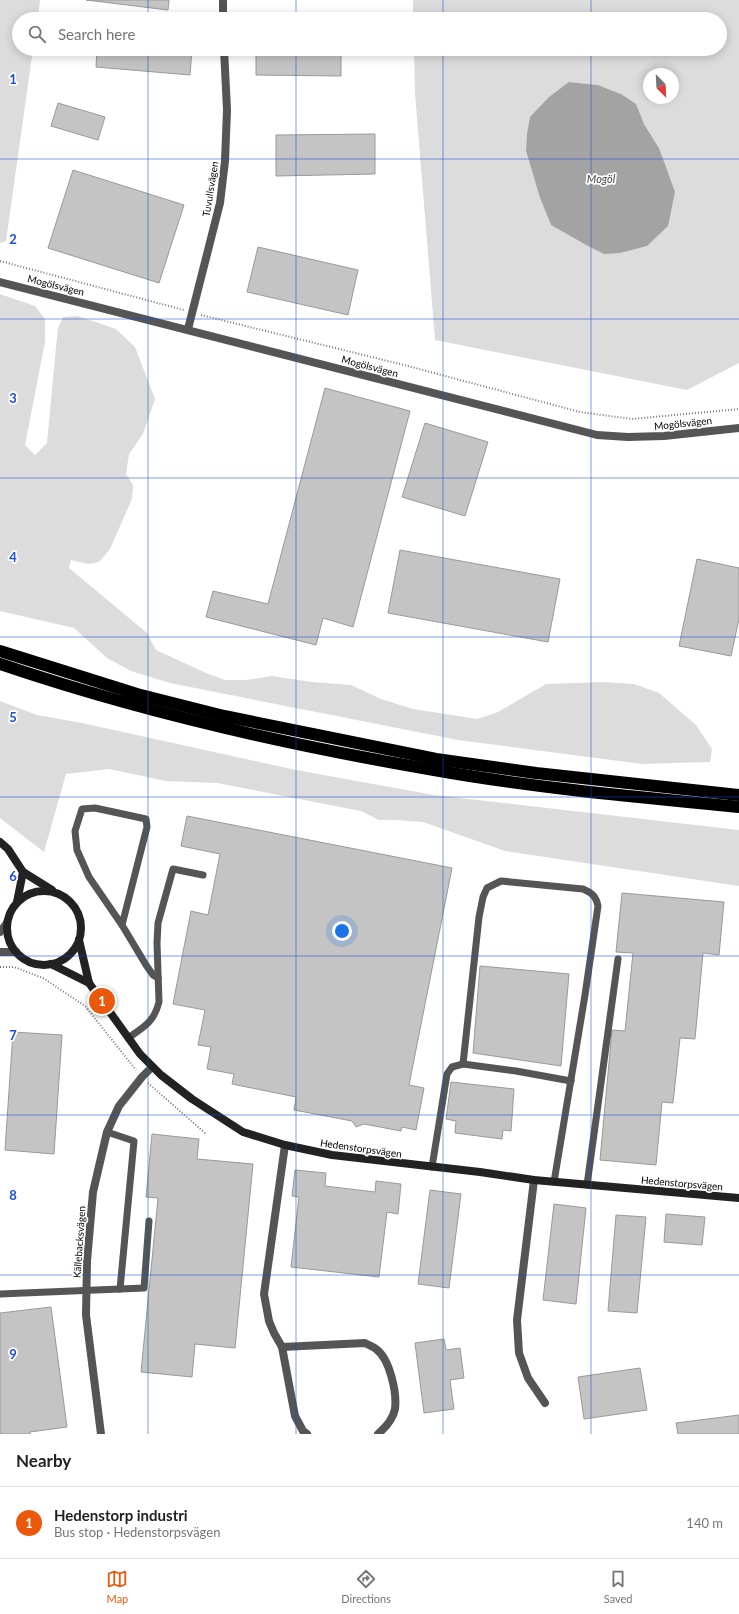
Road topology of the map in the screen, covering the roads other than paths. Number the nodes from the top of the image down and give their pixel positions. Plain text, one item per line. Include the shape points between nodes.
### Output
1 (222, 0) edge
2 (223, 12) edge
3 (224, 56) edge
4 (0, 282) edge
5 (188, 329) junction
6 (739, 428) edge
7 (0, 651) edge
8 (0, 664) edge
9 (739, 795) edge
10 (739, 807) edge
11 (0, 842) edge
12 (24, 872) junction
13 (203, 875) dead end
14 (56, 892) junction
15 (16, 902) junction
16 (7, 923) junction
17 (122, 925) junction
18 (0, 932) edge
19 (79, 940) junction
20 (0, 952) edge
21 (16, 952) junction
22 (618, 959) dead end
23 (51, 964) junction
24 (158, 978) junction
25 (89, 983) junction
26 (128, 1038) junction
27 (463, 1064) junction
28 (152, 1067) junction
29 (571, 1081) junction
30 (107, 1132) junction
31 (285, 1145) junction
32 (432, 1166) junction
33 (534, 1180) junction
34 (554, 1182) junction
35 (587, 1185) junction
36 (739, 1198) edge
37 (149, 1221) dead end
38 (120, 1289) junction
39 (86, 1290) junction
40 (0, 1294) edge
41 (282, 1347) junction
42 (545, 1403) dead end
43 (101, 1434) edge
44 (308, 1434) edge
45 (378, 1434) edge

1 - 2 street
3 - 5 street, Tuvullsvägen via 227,110 220,203
4 - 5 street, Mogölsvägen
5 - 6 street, Mogölsvägen via 597,435 664,436
7 - 9 highway via 144,696 224,716 436,759 536,773
8 - 10 highway via 137,706 223,728 435,771 635,797
11 - 12 street
12 - 14 street
12 - 15 street
13 - 24 lane via 173,869 158,923
14 - 15 street via 34,892
14 - 19 street via 67,898 78,914 81,927
15 - 16 street
16 - 18 street
16 - 21 street via 8,938
17 - 17 lane via 89,877 77,850 75,831 82,809 95,808 146,819 147,827
17 - 24 lane via 152,975
19 - 23 street via 68,956
19 - 25 street, Hedenstorpsvägen
20 - 21 street
21 - 23 street via 32,963
22 - 35 lane
23 - 25 street
24 - 26 lane via 160,1002 153,1020
25 - 26 street, Hedenstorpsvägen
26 - 28 street, Hedenstorpsvägen
27 - 29 lane
27 - 29 lane via 480,917 487,888 501,881 584,889 592,893 598,906
27 - 32 lane via 452,1067 447,1074
28 - 30 street, Källebacksvägen via 119,1106
28 - 31 street, Hedenstorpsvägen via 192,1099 242,1132
29 - 34 lane
30 - 38 lane via 134,1141
30 - 39 street, Källebacksvägen via 94,1192
31 - 32 street, Hedenstorpsvägen via 332,1155
31 - 41 street via 264,1294 274,1333
32 - 33 street, Hedenstorpsvägen
33 - 34 street, Hedenstorpsvägen
33 - 42 street via 517,1320 520,1353 528,1378
34 - 35 street, Hedenstorpsvägen
35 - 36 street, Hedenstorpsvägen
37 - 38 lane via 144,1288
38 - 39 lane
39 - 40 lane
39 - 43 street, Källebacksvägen via 86,1315
41 - 44 street via 295,1416 303,1431
41 - 45 street via 365,1343 377,1349 385,1360 393,1380 395,1409 391,1420

